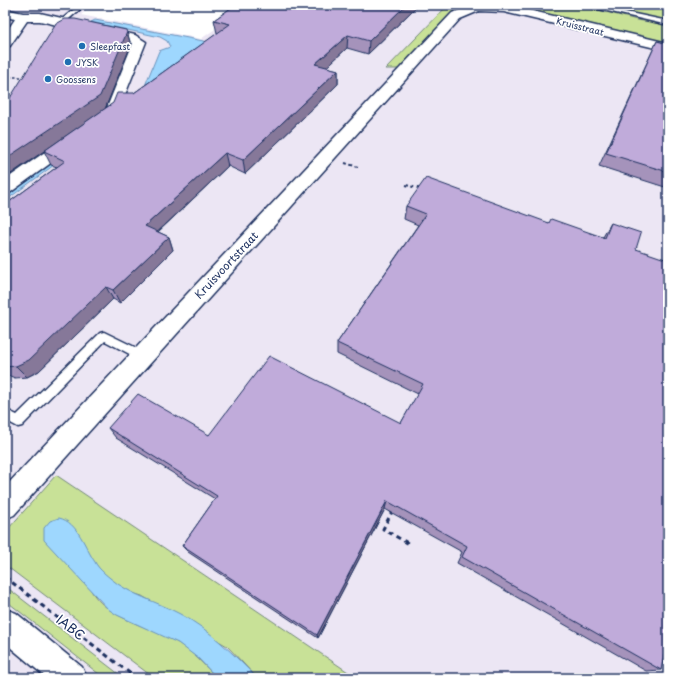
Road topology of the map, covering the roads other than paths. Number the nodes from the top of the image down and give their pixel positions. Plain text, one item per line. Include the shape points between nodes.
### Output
1 (82, 5) edge
2 (584, 5) edge
3 (5, 13) edge
4 (23, 17) junction
5 (57, 22) junction
6 (668, 23) edge
7 (448, 24) joint
8 (5, 43) edge
9 (668, 47) edge
10 (96, 122) edge
11 (77, 134) joint
12 (5, 181) edge
13 (5, 188) edge
14 (143, 356) junction
15 (5, 414) edge
16 (5, 506) edge
17 (5, 624) edge
18 (71, 678) edge

1 - 5 lane
2 - 6 lane
3 - 4 street
4 - 5 street via 40,17
4 - 8 street
5 - 10 street via 140,42 112,112
7 - 9 street, Kruisstraat via 469,9 504,8
7 - 14 street, Kruisvoortstraat
11 - 12 lane
11 - 13 street
14 - 15 lane via 104,336 18,422
14 - 16 street, Kruisvoortstraat
17 - 18 street

